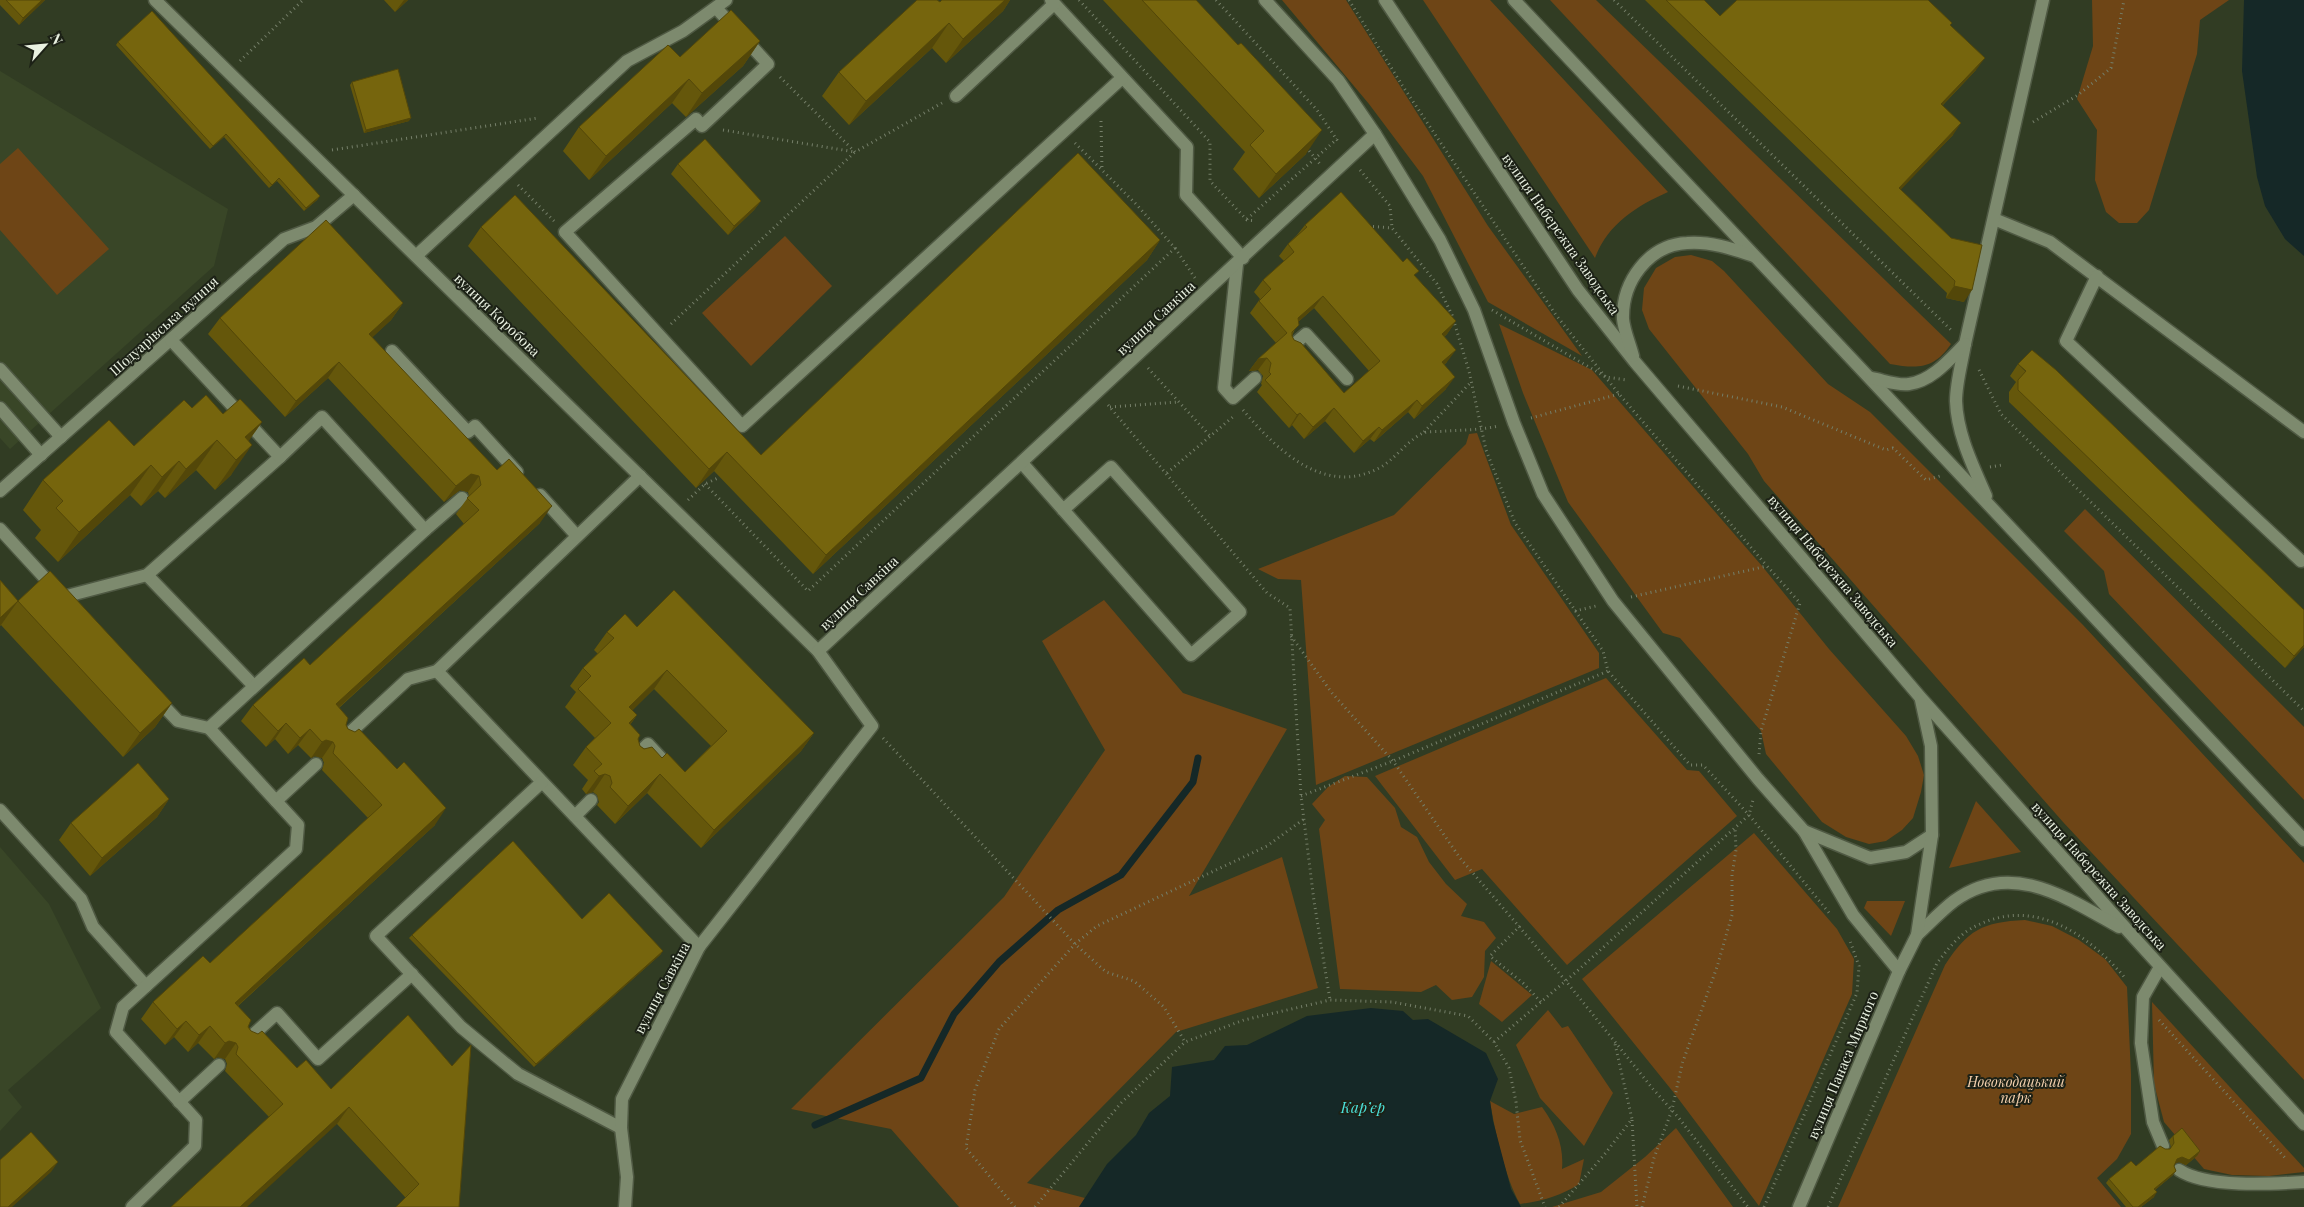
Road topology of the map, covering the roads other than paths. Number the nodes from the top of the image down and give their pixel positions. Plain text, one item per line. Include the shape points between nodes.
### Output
1 (155, 0) edge
2 (1265, 0) edge
3 (1385, 0) edge
4 (1514, 0) edge
5 (2043, 0) edge
6 (1053, 2) edge
7 (721, 4) edge
8 (1122, 78) junction
9 (956, 96) road end
10 (1375, 134) junction
11 (354, 195) junction
12 (1994, 219) junction
13 (416, 256) junction
14 (1757, 257) junction
15 (1240, 261) junction
16 (2097, 276) junction
17 (171, 340) junction
18 (1965, 344) junction
19 (1291, 347) edge
20 (392, 351) dead end
21 (1635, 362) junction
22 (0, 369) edge
23 (1256, 378) edge
24 (1871, 378) junction
25 (1347, 379) dead end
26 (0, 408) edge
27 (2304, 432) edge
28 (61, 437) junction
29 (41, 455) junction
30 (280, 457) junction
31 (1022, 463) junction
32 (640, 476) junction
33 (0, 491) edge
34 (462, 498) edge
35 (1990, 505) junction
36 (1062, 510) junction
37 (0, 529) edge
38 (425, 530) junction
39 (577, 536) junction
40 (2301, 561) dead end
41 (147, 575) junction
42 (818, 651) junction
43 (437, 671) junction
44 (144, 685) edge
45 (254, 686) junction
46 (1920, 697) junction
47 (209, 728) junction
48 (342, 740) edge
49 (633, 759) edge
50 (316, 764) edge
51 (667, 764) edge
52 (542, 782) junction
53 (591, 800) dead end
54 (276, 801) junction
55 (0, 810) edge
56 (575, 816) junction
57 (1804, 831) junction
58 (1932, 835) junction
59 (2304, 840) edge
60 (2129, 932) junction
61 (1917, 935) junction
62 (699, 947) junction
63 (2160, 967) junction
64 (1899, 972) junction
65 (412, 974) junction
66 (146, 986) junction
67 (245, 1042) edge
68 (219, 1065) edge
69 (179, 1102) junction
70 (2304, 1124) edge
71 (621, 1128) junction
72 (2163, 1146) edge
73 (2179, 1170) dead end
74 (2304, 1182) edge
75 (132, 1207) edge
76 (625, 1207) edge
77 (1799, 1207) edge

1 - 11 main road, вулиця Коробова
2 - 10 main road via 1338,80
3 - 21 main road, вулиця Набережна Заводська via 1578,290
4 - 14 main road
5 - 12 main road via 2026,59
6 - 8 main road
6 - 9 main road
7 - 8 main road via 768,64 702,126 696,119 565,232 742,426
7 - 13 main road via 683,30 627,61
8 - 15 main road via 1187,146 1186,195
10 - 15 main road, вулиця Савкіна
10 - 57 main road via 1440,240 1474,310 1543,494 1613,601
11 - 13 main road, вулиця Коробова
11 - 17 main road, Шодуарівська вулиця via 316,228 284,239
12 - 16 main road via 2050,242
12 - 18 main road
13 - 32 main road, вулиця Коробова
14 - 21 main road via 1724,247 1686,243 1667,247 1644,262 1631,280 1624,300 1623,321
14 - 24 main road
15 - 23 main road via 1224,388 1233,398
15 - 31 main road, вулиця Савкіна
16 - 27 main road
16 - 40 main road via 2066,341
17 - 28 main road, Шодуарівська вулиця
17 - 30 main road
18 - 24 main road via 1926,379 1908,384
18 - 35 main road via 1956,399 1957,416
19 - 25 main road via 1306,334
20 - 39 main road via 468,432 475,426
21 - 46 main road, вулиця Набережна Заводська
22 - 28 main road
24 - 35 main road
26 - 29 main road
28 - 29 main road, Шодуарівська вулиця
29 - 33 main road, Шодуарівська вулиця
30 - 38 main road via 322,417
30 - 41 main road
31 - 36 main road
31 - 42 main road, вулиця Савкіна
32 - 39 main road
32 - 42 main road, вулиця Коробова
34 - 38 main road
35 - 59 main road
36 - 36 main road via 1191,655 1240,612 1111,466
37 - 41 main road via 66,601
38 - 45 main road
39 - 43 main road
41 - 45 main road
42 - 62 main road, вулиця Савкіна via 872,726
43 - 48 main road via 408,679
43 - 52 main road
44 - 47 main road via 178,721
45 - 47 main road
46 - 58 main road via 1931,746
46 - 60 main road, вулиця Набережна Заводська
47 - 54 main road
49 - 51 main road via 648,744
50 - 54 main road
52 - 56 main road
52 - 65 main road via 376,936
53 - 56 main road
54 - 66 main road via 298,825 296,848
55 - 66 main road via 81,899 93,928
56 - 62 main road
57 - 58 main road via 1870,858 1906,852
57 - 64 main road via 1853,914
58 - 61 main road
60 - 61 main road via 2060,893 2024,883 1985,884 1954,901
60 - 63 main road, вулиця Набережна Заводська
61 - 64 main road, вулиця Панаса Мирного
62 - 71 main road, вулиця Савкіна via 622,1099
63 - 70 main road, вулиця Набережна Заводська
63 - 72 main road via 2143,997 2141,1043 2153,1122
64 - 77 main road, вулиця Панаса Мирного
65 - 67 main road via 318,1059 277,1013
65 - 71 main road via 461,1027 518,1074
66 - 69 main road via 123,1007 116,1032
68 - 69 main road
69 - 75 main road via 196,1120 195,1146
71 - 76 main road, вулиця Савкіна via 627,1177
73 - 74 main road via 2191,1178 2272,1184

